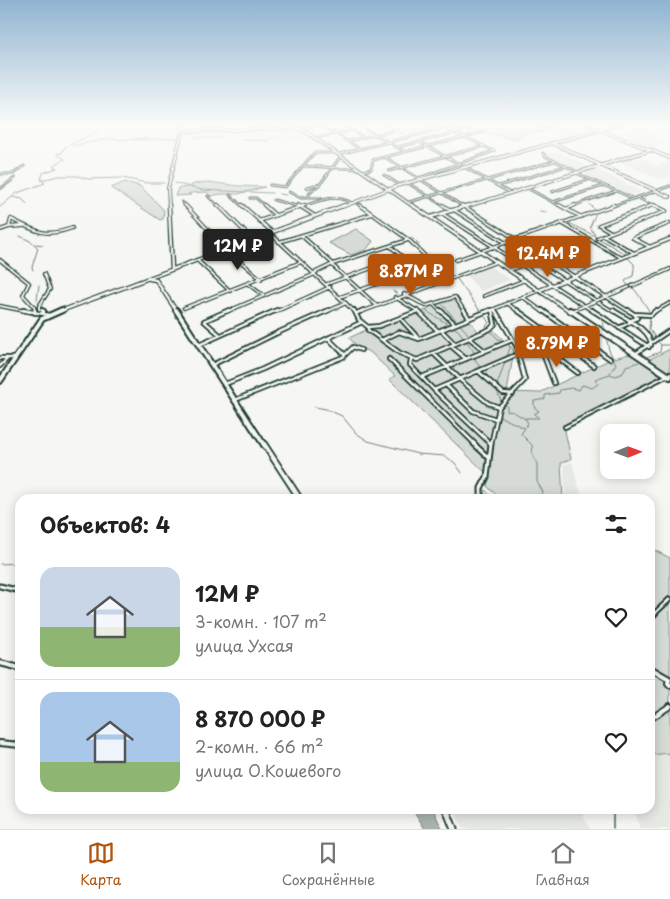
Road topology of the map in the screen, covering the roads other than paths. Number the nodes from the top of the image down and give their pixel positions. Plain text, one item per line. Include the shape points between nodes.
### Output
1 (174, 163) edge
2 (307, 163) edge
3 (335, 163) edge
4 (351, 163) edge
5 (372, 163) edge
6 (394, 163) edge
7 (421, 163) edge
8 (462, 163) edge
9 (482, 163) edge
10 (548, 163) edge
11 (558, 163) edge
12 (596, 163) edge
13 (609, 163) edge
14 (458, 164) junction
15 (601, 165) junction
16 (24, 166) dead end
17 (304, 166) junction
18 (566, 166) junction
19 (332, 168) junction
20 (402, 168) junction
21 (464, 168) junction
22 (362, 170) junction
23 (389, 171) dead end
24 (577, 173) junction
25 (0, 174) edge
26 (384, 175) dead end
27 (15, 178) dead end
28 (420, 179) junction
29 (590, 179) junction
30 (486, 180) junction
31 (321, 183) junction
32 (408, 183) junction
33 (270, 185) dead end
34 (400, 185) junction
35 (498, 186) junction
36 (604, 186) junction
37 (670, 186) edge
38 (527, 188) junction
39 (0, 189) edge
40 (313, 190) junction
41 (388, 190) junction
42 (656, 190) junction
43 (616, 191) junction
44 (289, 192) dead end
45 (552, 192) dead end
46 (442, 193) junction
47 (510, 193) junction
48 (230, 194) dead end
49 (208, 196) dead end
50 (429, 196) junction
51 (670, 197) edge
52 (250, 198) dead end
53 (309, 198) junction
54 (325, 198) junction
55 (635, 198) junction
56 (274, 200) dead end
57 (586, 201) dead end
58 (182, 202) dead end
59 (409, 202) junction
60 (553, 202) junction
61 (583, 202) dead end
62 (354, 203) junction
63 (654, 205) junction
64 (300, 207) junction
65 (464, 207) junction
66 (566, 208) junction
67 (453, 211) junction
68 (372, 214) junction
69 (443, 214) junction
70 (276, 215) junction
71 (316, 216) junction
72 (431, 217) junction
73 (581, 217) junction
74 (258, 221) junction
75 (670, 223) edge
76 (562, 224) junction
77 (24, 226) junction
78 (9, 227) junction
79 (72, 228) dead end
80 (0, 230) edge
81 (271, 232) junction
82 (611, 232) junction
83 (603, 235) junction
84 (302, 236) junction
85 (596, 238) dead end
86 (255, 239) junction
87 (516, 239) junction
88 (408, 240) junction
89 (590, 240) junction
90 (669, 241) edge
91 (279, 242) junction
92 (507, 242) junction
93 (390, 246) junction
94 (232, 247) junction
95 (494, 247) junction
96 (650, 247) junction
97 (226, 249) junction
98 (482, 251) junction
99 (635, 253) junction
100 (424, 255) dead end
101 (544, 256) junction
102 (403, 257) junction
103 (622, 258) junction
104 (0, 260) edge
105 (196, 260) junction
106 (456, 260) dead end
107 (535, 260) junction
108 (497, 261) junction
109 (301, 262) junction
110 (332, 264) junction
111 (173, 265) junction
112 (523, 265) junction
113 (181, 266) junction
114 (172, 269) junction
115 (670, 269) edge
116 (417, 270) junction
117 (510, 270) junction
118 (314, 273) junction
119 (44, 274) dead end
120 (157, 275) junction
121 (575, 276) junction
122 (148, 278) junction
123 (346, 278) junction
124 (262, 279) junction
125 (156, 280) junction
126 (525, 280) junction
127 (567, 280) junction
128 (248, 284) junction
129 (433, 284) junction
130 (554, 285) junction
131 (329, 286) junction
132 (360, 290) junction
133 (540, 290) junction
134 (230, 291) junction
135 (404, 294) junction
136 (264, 296) junction
137 (484, 296) dead end
138 (608, 296) junction
139 (340, 297) junction
140 (395, 297) junction
141 (523, 297) junction
142 (598, 300) junction
143 (346, 303) junction
144 (507, 303) junction
145 (670, 303) edge
146 (433, 304) junction
147 (376, 305) junction
148 (585, 305) junction
149 (0, 306) edge
150 (184, 308) dead end
151 (493, 309) junction
152 (418, 311) junction
153 (570, 311) junction
154 (35, 313) junction
155 (356, 313) junction
156 (43, 314) junction
157 (634, 314) junction
158 (49, 315) junction
159 (400, 318) junction
160 (469, 318) junction
161 (362, 322) junction
162 (630, 322) junction
163 (455, 324) junction
164 (368, 327) junction
165 (620, 328) junction
166 (529, 329) dead end
167 (670, 330) edge
168 (440, 331) junction
169 (602, 332) junction
170 (221, 335) junction
171 (328, 338) junction
172 (469, 338) junction
173 (419, 339) junction
174 (382, 340) junction
175 (512, 340) junction
176 (585, 341) junction
177 (199, 345) junction
178 (453, 345) junction
179 (650, 346) junction
180 (569, 348) junction
181 (361, 350) dead end
182 (485, 351) junction
183 (542, 351) junction
184 (549, 351) junction
185 (433, 353) junction
186 (519, 353) junction
187 (634, 354) junction
188 (345, 356) junction
189 (0, 358) edge
190 (16, 358) junction
191 (610, 358) dead end
192 (7, 359) junction
193 (389, 359) dead end
194 (411, 359) junction
195 (466, 359) junction
196 (212, 365) junction
197 (0, 366) edge
198 (448, 366) junction
199 (594, 366) dead end
200 (478, 370) junction
201 (578, 373) dead end
202 (669, 375) edge
203 (422, 377) junction
204 (459, 379) junction
205 (0, 381) edge
206 (554, 382) dead end
207 (225, 384) junction
208 (446, 385) junction
209 (434, 390) junction
210 (513, 394) junction
211 (235, 400) junction
212 (499, 407) junction
213 (496, 419) junction
214 (565, 427) dead end
215 (491, 444) junction
216 (488, 457) junction
217 (297, 494) edge
218 (481, 494) edge
219 (0, 586) edge
220 (15, 590) edge
221 (670, 599) edge
222 (655, 613) edge
223 (0, 663) edge
224 (15, 667) edge
225 (655, 671) edge
226 (669, 679) edge
227 (670, 685) edge
228 (670, 706) edge
229 (655, 716) edge
230 (0, 743) edge
231 (15, 744) edge
232 (448, 814) edge
233 (454, 829) edge

1 - 111 street via 168,188
2 - 17 street
3 - 19 street
4 - 22 street
5 - 22 street via 370,170
6 - 20 street
7 - 20 street
8 - 14 street
9 - 21 street
10 - 30 street
11 - 18 street
12 - 15 street
13 - 15 street
14 - 21 street
14 - 28 street
15 - 24 street
15 - 42 street
16 - 25 street via 13,174
17 - 19 street
17 - 33 street via 285,187
18 - 24 street
18 - 35 street
19 - 22 street
19 - 31 street
20 - 23 street
20 - 28 street
21 - 28 street
21 - 30 street
22 - 41 street
24 - 29 street
24 - 38 street
26 - 34 street
27 - 39 street
28 - 32 street
28 - 46 street
29 - 36 street
29 - 45 street
30 - 35 street
30 - 46 street
31 - 40 street
31 - 40 street via 307,187
32 - 34 street
32 - 50 street
34 - 41 street
35 - 47 street
36 - 43 street
36 - 60 street
37 - 42 street
38 - 47 street
38 - 60 street
40 - 53 street
41 - 59 street
41 - 62 street
42 - 51 street
42 - 55 street
43 - 55 street
43 - 57 street
44 - 53 street
46 - 50 street
46 - 65 street
47 - 65 street
48 - 74 street
49 - 86 street
50 - 59 street
50 - 67 street
52 - 70 street via 256,198
53 - 54 street
54 - 62 street
54 - 64 street
55 - 63 street
55 - 73 street
56 - 64 street
58 - 94 street via 214,236
59 - 72 street
60 - 66 street
61 - 66 street
62 - 68 street
62 - 71 street
63 - 82 street via 666,211
63 - 82 street via 599,225
64 - 70 street
64 - 71 street
65 - 67 street
65 - 87 street
66 - 73 street
67 - 69 street
67 - 92 street
68 - 84 street
68 - 88 street
69 - 72 street
69 - 95 street
70 - 74 street
71 - 81 street
72 - 98 street
73 - 76 street
74 - 81 street
75 - 96 street via 633,238
76 - 87 street
76 - 89 street
77 - 78 street
77 - 78 street via 11,219
77 - 79 street via 52,235
78 - 80 street
81 - 86 street
81 - 91 street
82 - 83 street
83 - 85 street
83 - 99 street
84 - 91 street
84 - 110 street
86 - 94 street
87 - 92 street
87 - 101 street
88 - 93 street
88 - 100 street
89 - 101 street
89 - 103 street
90 - 96 street
91 - 109 street
92 - 95 street
92 - 107 street
93 - 102 street
93 - 110 street
94 - 97 street
95 - 98 street
95 - 112 street
96 - 99 street
97 - 105 street
97 - 124 street
98 - 106 street
98 - 108 street
99 - 103 street
101 - 107 street
101 - 121 street
102 - 116 street
102 - 123 street
103 - 121 street
104 - 154 street via 29,283 23,295
105 - 113 street
105 - 134 street
107 - 112 street
107 - 127 street
108 - 117 street
108 - 129 street
109 - 118 street
109 - 124 street
110 - 118 street
110 - 123 street
111 - 113 street
111 - 114 street
112 - 117 street
112 - 130 street
113 - 114 street
114 - 120 street
115 - 138 street
116 - 129 street
116 - 132 street
117 - 126 street
118 - 131 street
118 - 136 street
119 - 156 street via 50,289 39,306
120 - 122 street
120 - 125 street
121 - 127 street
121 - 138 street
122 - 125 street
122 - 158 street
123 - 131 street
123 - 132 street
124 - 128 street
125 - 177 street
126 - 133 street
126 - 137 street
127 - 130 street
127 - 142 street
128 - 134 street
128 - 136 street
129 - 135 street
130 - 133 street
130 - 148 street
131 - 139 street
131 - 170 street
132 - 139 street
132 - 147 street
133 - 141 street
133 - 153 street
134 - 150 street
135 - 140 street
135 - 146 street via 426,306
136 - 170 street via 204,321
138 - 142 street
138 - 157 street
139 - 143 street
140 - 147 street
140 - 152 street
141 - 144 street
141 - 176 street
142 - 148 street
142 - 162 street
143 - 155 street
143 - 196 street
144 - 151 street
144 - 180 street
145 - 157 street via 651,315
146 - 160 street via 455,297
146 - 163 street
147 - 155 street
148 - 153 street
148 - 165 street
149 - 154 street
151 - 160 street
151 - 172 street via 494,324 490,329
151 - 175 street
152 - 159 street
152 - 168 street
153 - 169 street
154 - 156 street
155 - 161 street
156 - 158 street
157 - 162 street via 637,318
158 - 190 street via 42,319
159 - 164 street
159 - 173 street
160 - 163 street
161 - 164 street
161 - 171 street
162 - 165 street
162 - 179 street via 648,336
163 - 168 street
164 - 174 street
165 - 179 street
166 - 183 street
167 - 179 street via 657,336
168 - 173 street
168 - 178 street
169 - 176 street
169 - 187 street
170 - 177 street
171 - 188 street
171 - 207 street
172 - 178 street
172 - 182 street
173 - 174 street via 400,332
174 - 194 street
175 - 182 street
175 - 186 street
176 - 180 street
176 - 191 street
177 - 196 street
178 - 185 street
178 - 195 street
179 - 187 street
180 - 184 street
180 - 199 street
181 - 188 street via 353,347
182 - 195 street
183 - 184 street
183 - 186 street
183 - 206 street
184 - 201 street
185 - 194 street via 417,360
185 - 198 street
186 - 200 street
186 - 210 street via 525,380
187 - 202 street
188 - 211 street
189 - 192 street
190 - 192 street
190 - 205 street
192 - 197 street
193 - 216 street
194 - 203 street via 410,365
195 - 198 street
196 - 207 street
198 - 203 street
198 - 204 street
200 - 204 street
200 - 210 street via 502,393
202 - 214 street
203 - 209 street
204 - 208 street
204 - 212 street via 488,403
207 - 211 street
208 - 209 street
208 - 213 street via 473,411
209 - 215 street
210 - 212 street
211 - 217 street
212 - 213 street
213 - 215 street
215 - 216 street
216 - 218 street via 487,476
219 - 220 street
221 - 222 street
223 - 224 street
225 - 226 street
226 - 227 street
228 - 229 street
230 - 231 street
232 - 233 street

